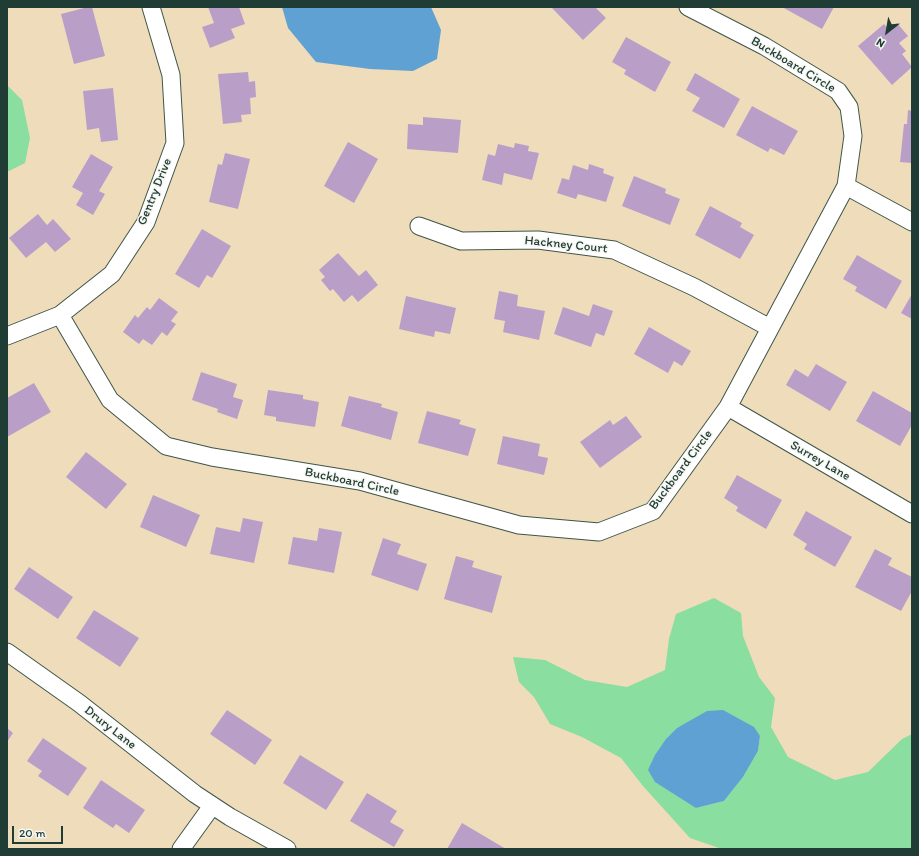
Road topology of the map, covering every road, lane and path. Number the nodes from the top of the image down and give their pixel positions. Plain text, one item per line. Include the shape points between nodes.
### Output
1 (151, 7) edge
2 (688, 7) edge
3 (846, 186) junction
4 (912, 222) edge
5 (419, 226) dead end
6 (60, 315) junction
7 (770, 328) junction
8 (7, 336) edge
9 (728, 407) junction
10 (912, 514) edge
11 (7, 652) edge
12 (212, 806) junction
13 (181, 849) edge
14 (288, 849) edge

1 - 6 street, Gentry Drive via 171,75 175,143 146,222 112,274
2 - 3 street, Buckboard Circle via 764,46 838,91 849,107 853,136
3 - 4 street
3 - 7 street, Buckboard Circle
5 - 7 street, Hackney Court via 461,241 538,240 614,250 694,287
6 - 8 street, Gentry Drive
6 - 9 street, Buckboard Circle via 110,400 166,446 360,481 519,524 599,532 653,511
7 - 9 street, Buckboard Circle
9 - 10 street, Surrey Lane
11 - 12 street, Drury Lane via 79,703
12 - 13 street
12 - 14 street, Drury Lane

